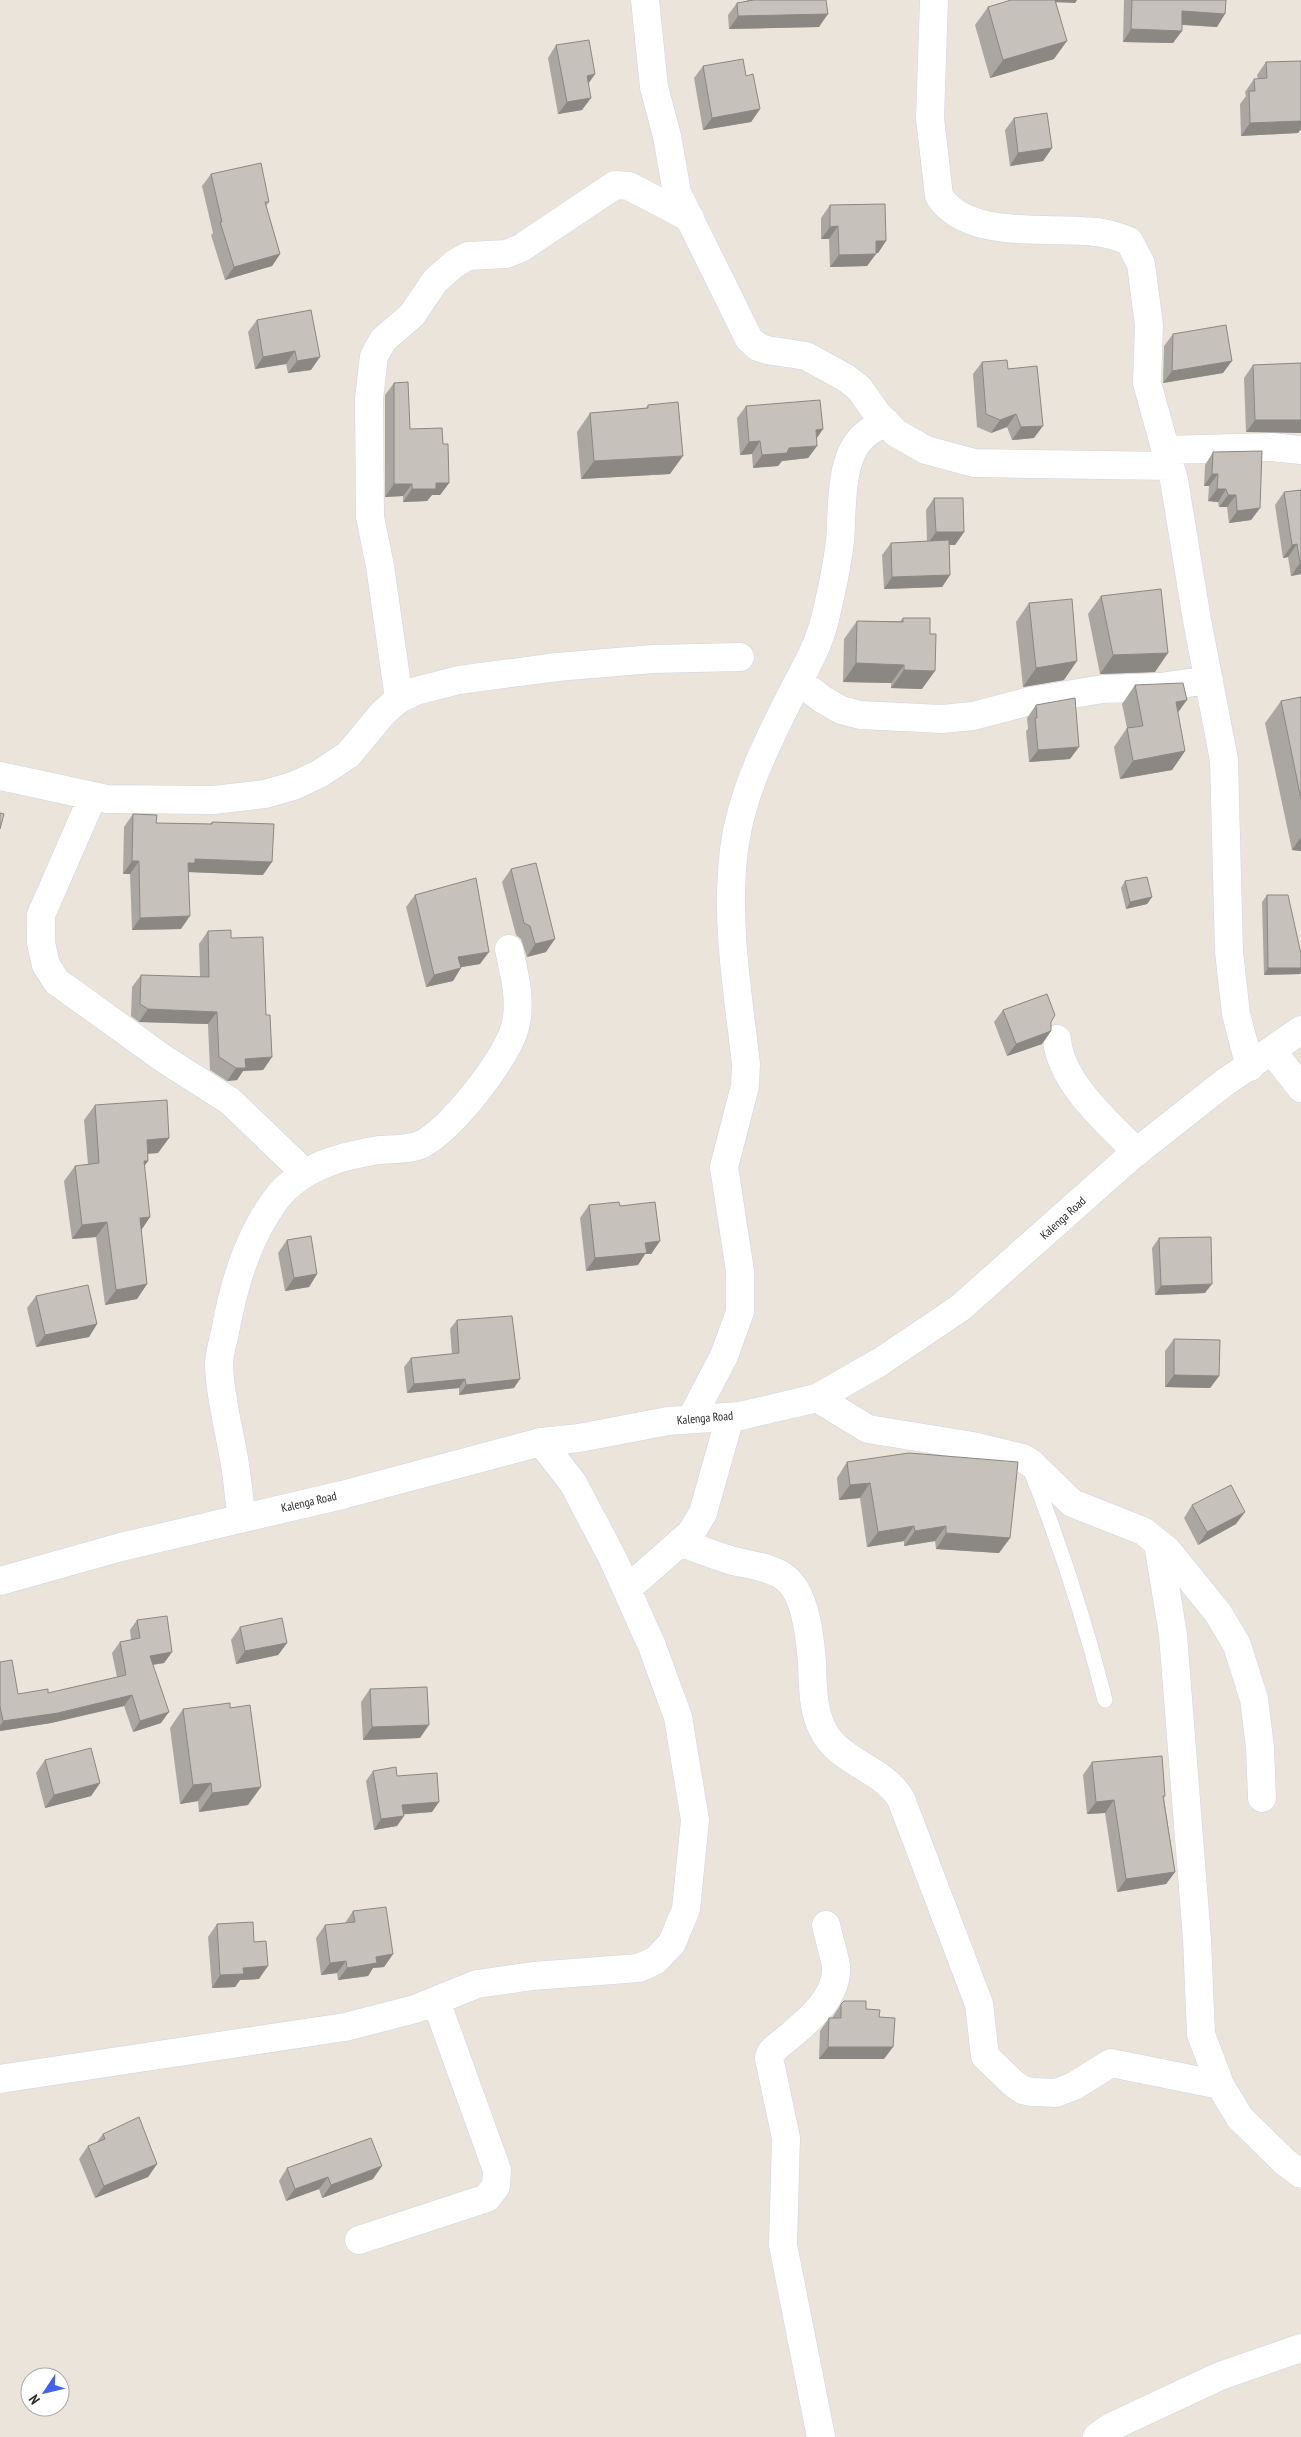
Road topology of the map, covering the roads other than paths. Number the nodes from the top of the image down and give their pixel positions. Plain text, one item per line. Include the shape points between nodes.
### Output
1 (645, 0) edge
2 (934, 0) edge
3 (690, 218) junction
4 (886, 422) junction
5 (1301, 450) edge
6 (1168, 458) junction
7 (740, 657) dead end
8 (1208, 680) junction
9 (799, 681) junction
10 (399, 699) junction
11 (0, 776) edge
12 (93, 796) junction
13 (509, 949) dead end
14 (1301, 1030) edge
15 (1057, 1039) dead end
16 (1272, 1050) junction
17 (1250, 1067) junction
18 (1301, 1088) edge
19 (1137, 1152) junction
20 (305, 1173) junction
21 (817, 1398) junction
22 (730, 1417) junction
23 (691, 1419) junction
24 (541, 1442) junction
25 (1026, 1460) junction
26 (242, 1518) junction
27 (680, 1542) junction
28 (1158, 1543) junction
29 (0, 1581) edge
30 (627, 1589) junction
31 (1105, 1700) dead end
32 (1262, 1798) dead end
33 (826, 1925) dead end
34 (436, 2001) junction
35 (0, 2079) edge
36 (1220, 2085) junction
37 (1301, 2174) edge
38 (358, 2240) dead end
39 (1301, 2348) edge
40 (821, 2437) edge
41 (1097, 2437) edge

1 - 3 street via 654,87 677,193
2 - 6 street via 930,118 940,196 956,215 977,222 1009,229 1098,232 1129,242 1141,264 1149,324 1147,383
3 - 4 street via 749,339 758,347 806,356 835,371 859,388
3 - 10 street via 629,186 616,185 521,248 506,254 468,256 454,264 435,281 412,315 376,349 369,400 370,517
4 - 6 street via 896,433 926,450 974,463
4 - 9 street via 865,435 847,466 840,542 825,621
5 - 6 street via 1262,448
6 - 8 street
7 - 10 street via 653,659 558,667 459,680
8 - 9 street via 1160,687 1103,689 1030,701 973,716 942,719 860,716 822,699
8 - 17 street via 1224,760 1229,952 1236,1014
9 - 23 street via 759,758 739,815 729,919 746,1064 745,1086 724,1167 740,1272 740,1312 724,1356
10 - 12 street via 348,755 293,786 264,794 213,800 107,799
11 - 12 street
12 - 20 street via 41,914 41,943 46,965 57,982 164,1059 230,1101
13 - 20 street via 518,997 516,1024 508,1047 468,1102 440,1133 419,1146 330,1161
14 - 16 street, Kalenga Road
15 - 19 street via 1058,1054 1071,1077 1100,1115
16 - 17 street, Kalenga Road
16 - 18 street
17 - 19 street, Kalenga Road via 1224,1083
19 - 21 street, Kalenga Road via 960,1308 880,1362
20 - 26 street via 276,1200 246,1252 232,1293 219,1363
21 - 22 street, Kalenga Road
21 - 25 street via 868,1429 973,1446
22 - 23 street, Kalenga Road
22 - 27 street via 703,1513 691,1533
23 - 24 street, Kalenga Road
24 - 26 street, Kalenga Road
24 - 30 street via 573,1483
25 - 28 street via 1072,1503 1143,1531
25 - 31 lane via 1052,1524 1087,1629
26 - 29 street, Kalenga Road
27 - 30 street
27 - 36 street via 728,1560 775,1572 792,1584 799,1596 810,1638 815,1709 824,1732 833,1746 891,1787 901,1799 979,2004 982,2048 990,2062 1014,2084 1032,2092 1056,2093 1074,2086 1110,2063
28 - 32 street via 1201,1591 1237,1645 1254,1699
28 - 36 street via 1173,1635 1197,1939 1201,2034
30 - 34 street via 678,1717 695,1820 686,1909 672,1943 656,1960 639,1968 486,1983
33 - 40 street via 836,1968 830,1993 771,2052 769,2058 786,2138 783,2245
34 - 35 street via 345,2027
34 - 38 street via 497,2170 496,2186 487,2198
36 - 37 street via 1240,2118
39 - 41 street via 1220,2376 1111,2427

